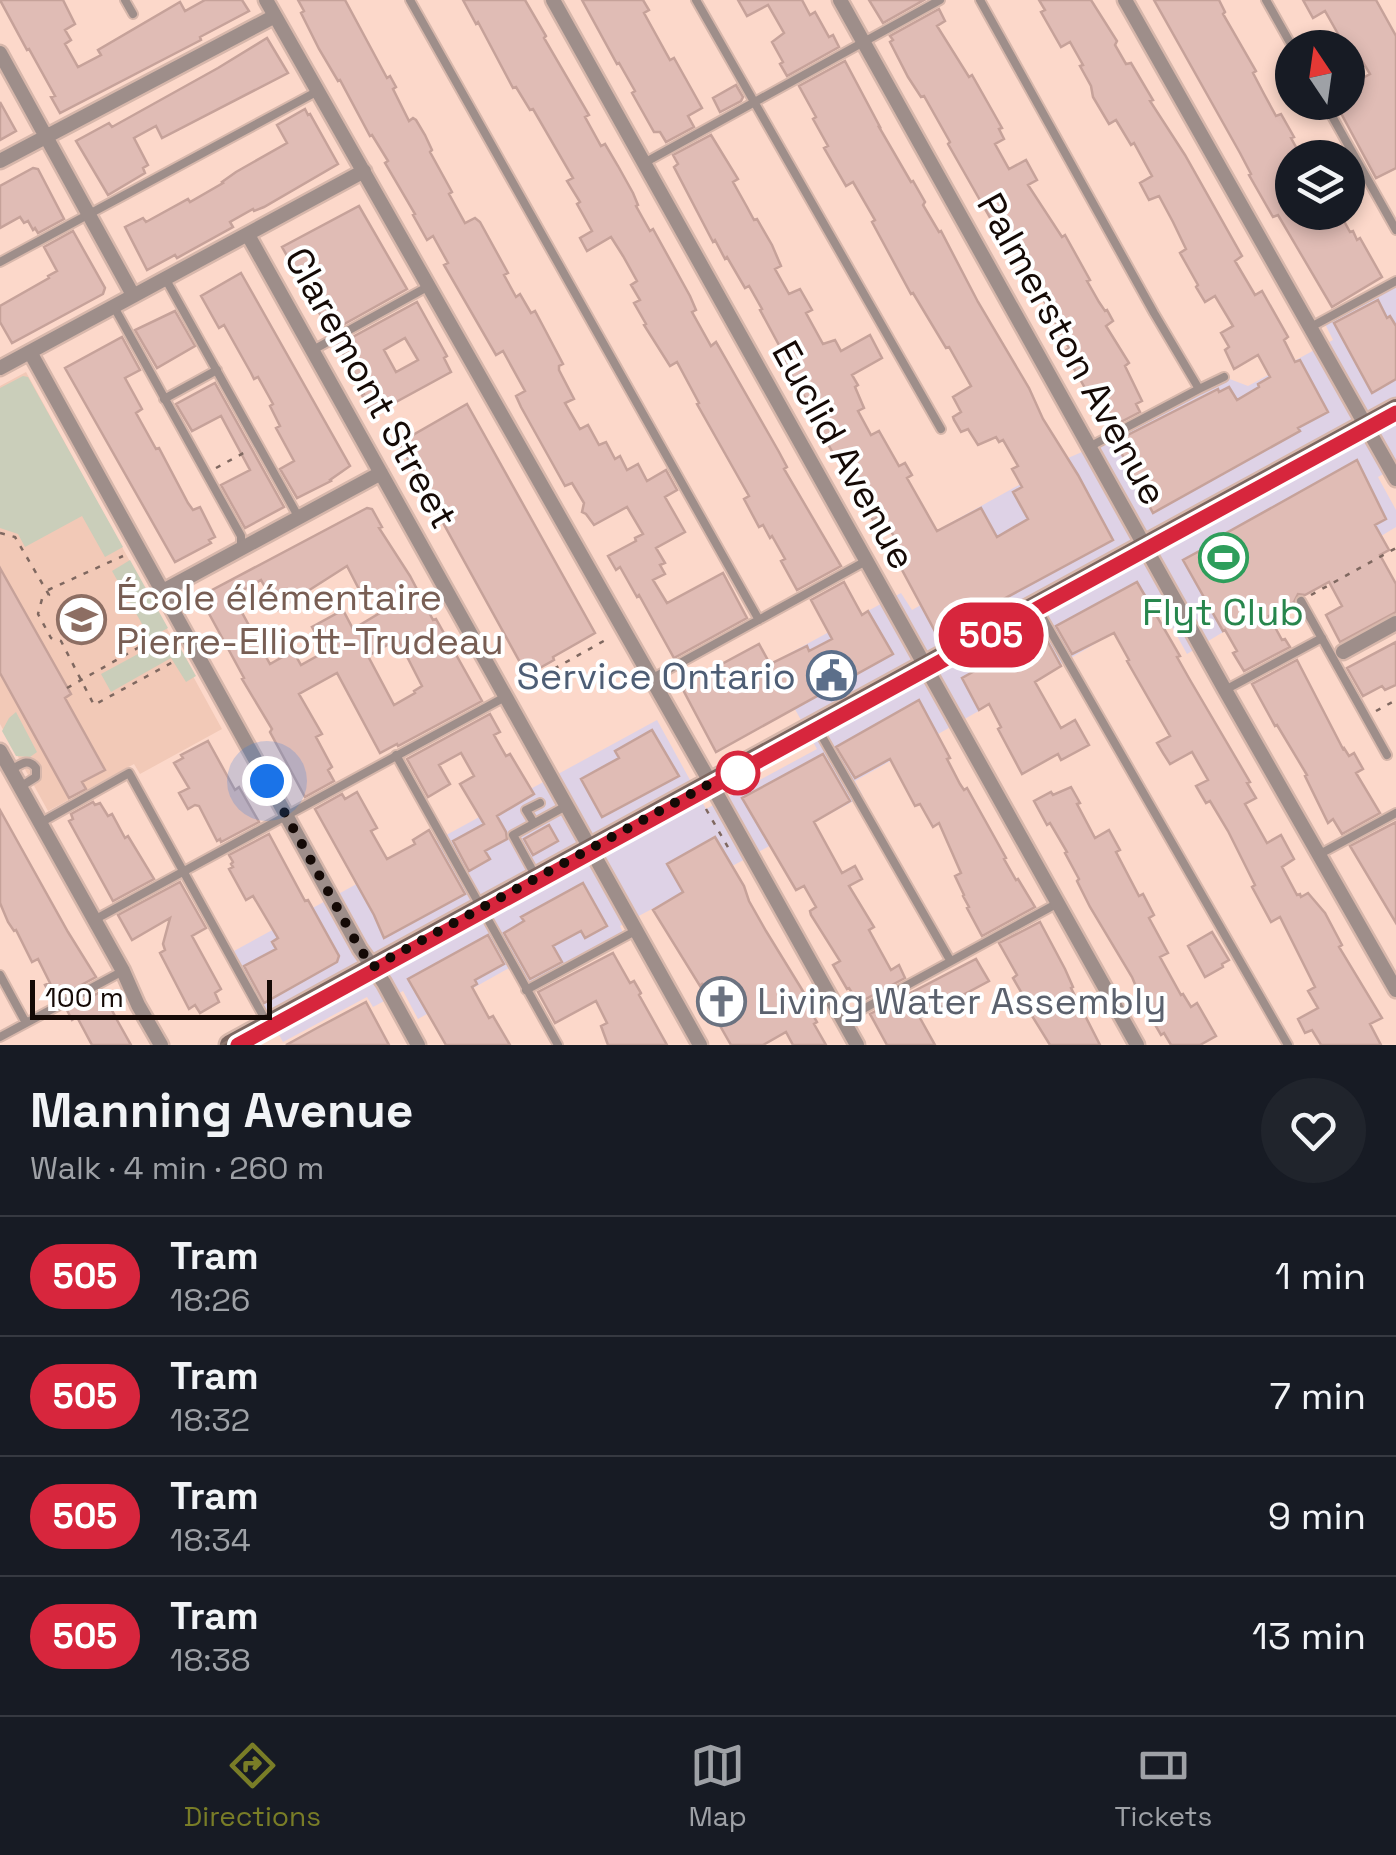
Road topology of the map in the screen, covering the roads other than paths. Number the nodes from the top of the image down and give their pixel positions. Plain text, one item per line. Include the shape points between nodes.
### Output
1 (125, 0) edge
2 (266, 0) edge
3 (410, 0) edge
4 (553, 0) edge
5 (696, 0) edge
6 (840, 0) edge
7 (940, 0) edge
8 (980, 0) edge
9 (1125, 0) edge
10 (1266, 0) edge
11 (133, 14) dead end
12 (275, 16) junction
13 (1283, 30) edge
14 (864, 42) junction
15 (0, 52) edge
16 (6, 75) edge
17 (318, 91) junction
18 (754, 102) junction
19 (1334, 120) edge
20 (48, 137) junction
21 (0, 161) edge
22 (644, 163) junction
23 (364, 172) junction
24 (88, 214) junction
25 (1396, 230) edge
26 (248, 235) junction
27 (0, 262) edge
28 (165, 278) junction
29 (1396, 281) edge
30 (429, 286) junction
31 (133, 295) junction
32 (113, 306) junction
33 (1310, 328) junction
34 (312, 350) junction
35 (30, 352) junction
36 (0, 368) edge
37 (216, 370) junction
38 (1224, 376) dead end
39 (1199, 388) junction
40 (164, 398) junction
41 (1396, 409) edge
42 (1366, 425) junction
43 (941, 429) dead end
44 (1089, 446) junction
45 (381, 473) junction
46 (1396, 479) edge
47 (300, 518) junction
48 (1146, 546) junction
49 (241, 550) junction
50 (866, 561) junction
51 (163, 591) junction
52 (1301, 601) road end
53 (1036, 606) junction
54 (758, 620) junction
55 (1396, 623) edge
56 (1322, 638) junction
57 (1343, 652) dead end
58 (926, 667) junction
59 (652, 678) junction
60 (1226, 690) junction
61 (505, 696) junction
62 (816, 726) junction
63 (0, 750) edge
64 (1387, 754) dead end
65 (396, 755) junction
66 (10, 770) junction
67 (711, 783) junction
68 (20, 787) junction
69 (540, 803) dead end
70 (566, 806) junction
71 (1396, 813) edge
72 (286, 815) junction
73 (40, 823) junction
74 (534, 823) junction
75 (590, 849) junction
76 (1320, 854) junction
77 (184, 871) junction
78 (537, 878) junction
79 (1059, 902) junction
80 (482, 908) junction
81 (94, 920) junction
82 (636, 930) junction
83 (950, 960) junction
84 (373, 967) junction
85 (123, 971) junction
86 (0, 976) edge
87 (526, 990) junction
88 (1396, 990) edge
89 (843, 1020) junction
90 (26, 1023) junction
91 (268, 1024) junction
92 (0, 1037) edge
93 (243, 1042) edge
94 (161, 1045) edge
95 (418, 1045) edge
96 (558, 1045) edge
97 (700, 1045) edge
98 (857, 1045) edge
99 (1137, 1045) edge
100 (1288, 1045) edge

1 - 11 lane
2 - 12 street
3 - 54 lane
4 - 22 street, Euclid Avenue
5 - 18 lane
6 - 14 street, Palmerston Avenue
7 - 14 lane
8 - 39 lane
9 - 33 street
10 - 13 lane
12 - 17 street
12 - 20 street
14 - 18 lane
14 - 44 street, Palmerston Avenue
15 - 16 street
16 - 20 street
17 - 23 street
17 - 24 lane
18 - 22 lane
18 - 43 lane
19 - 25 lane
20 - 21 street
20 - 24 street
22 - 50 street, Euclid Avenue
23 - 26 street
23 - 30 street
24 - 27 lane
24 - 31 street
26 - 28 street
26 - 34 street, Claremont Street
28 - 31 street
28 - 37 lane
29 - 33 lane
30 - 34 lane
30 - 59 street
31 - 32 street
32 - 35 street
32 - 40 lane
33 - 42 street
34 - 45 street, Claremont Street
35 - 36 street
35 - 51 street
37 - 40 lane
37 - 47 lane
38 - 39 lane
39 - 44 lane
40 - 49 lane via 240,536
41 - 42 main road
42 - 46 street
42 - 48 main road
44 - 48 street, Palmerston Avenue
45 - 47 street
45 - 61 street, Claremont Street
47 - 49 street
48 - 53 main road
48 - 60 street, Palmerston Avenue
49 - 51 street
50 - 54 lane
50 - 58 street, Euclid Avenue
51 - 72 street
52 - 56 lane
53 - 58 main road
53 - 100 lane
54 - 59 lane
55 - 57 street
56 - 60 lane
56 - 64 lane
58 - 62 main road
58 - 79 street, Euclid Avenue
59 - 67 street
60 - 76 street, Palmerston Avenue
61 - 65 lane
61 - 70 street, Claremont Street
62 - 67 main road
62 - 83 lane
63 - 66 street
65 - 72 lane
65 - 80 lane
66 - 68 street
66 - 68 lane via 26,762 36,768 36,777
67 - 75 main road
67 - 89 street
68 - 73 street
69 - 74 lane via 526,810
70 - 74 lane
70 - 75 street, Claremont Street
71 - 76 lane
72 - 77 lane
72 - 84 street
73 - 77 lane via 129,773
73 - 81 street
74 - 78 lane via 513,835
75 - 78 main road
75 - 82 street, Claremont Street
76 - 88 street, Palmerston Avenue
77 - 81 lane
77 - 91 lane
78 - 80 main road
79 - 83 lane
79 - 99 street, Euclid Avenue
80 - 84 main road
80 - 87 lane
81 - 85 street
82 - 87 lane
82 - 97 street, Claremont Street
83 - 89 lane
84 - 91 main road
84 - 95 street
85 - 90 lane
85 - 94 street
86 - 90 lane
87 - 96 lane
89 - 98 street
90 - 92 lane
91 - 93 main road

